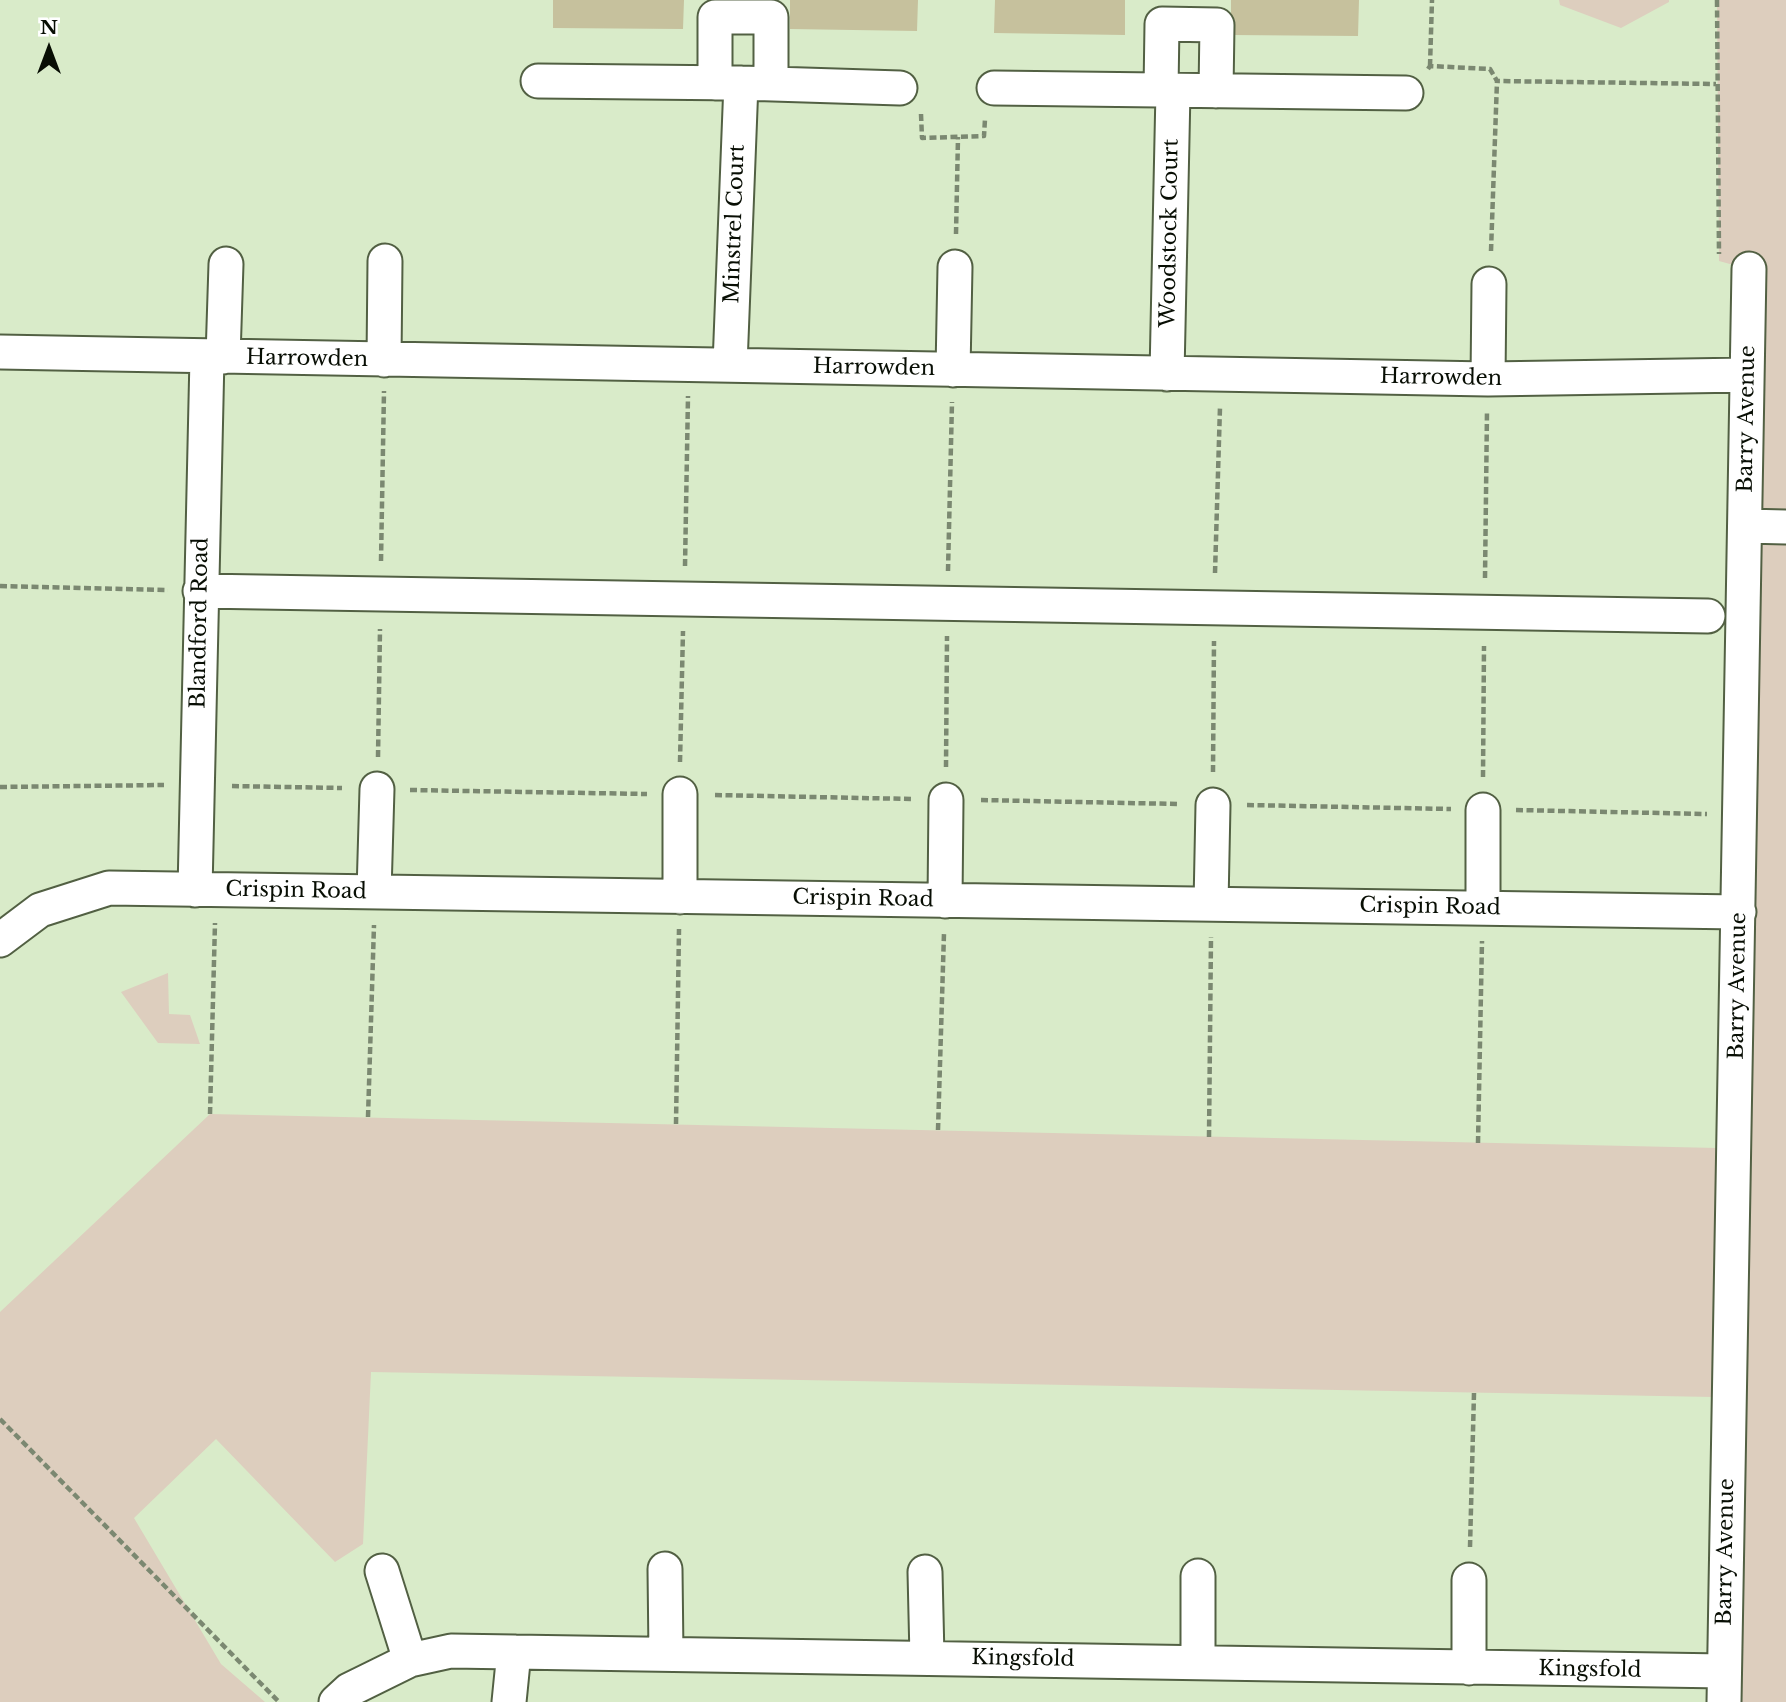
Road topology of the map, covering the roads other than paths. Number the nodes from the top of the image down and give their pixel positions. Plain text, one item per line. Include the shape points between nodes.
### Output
1 (538, 82) dead end
2 (742, 83) junction
3 (900, 88) road end
4 (994, 89) road end
5 (1167, 91) junction
6 (1216, 91) junction
7 (1406, 93) road end
8 (385, 261) dead end
9 (226, 264) dead end
10 (955, 267) road end
11 (1749, 269) dead end
12 (1489, 284) road end
13 (0, 352) edge
14 (215, 357) junction
15 (384, 360) junction
16 (730, 365) junction
17 (953, 370) junction
18 (1167, 374) junction
19 (1747, 375) junction
20 (1488, 379) junction
21 (1745, 526) junction
22 (1786, 527) edge
23 (200, 591) junction
24 (1708, 616) dead end
25 (377, 789) road end
26 (680, 794) road end
27 (946, 800) road end
28 (1213, 805) road end
29 (1483, 810) road end
30 (206, 890) junction
31 (374, 892) junction
32 (680, 897) junction
33 (944, 901) junction
34 (1211, 904) junction
35 (1483, 908) junction
36 (1739, 912) junction
37 (0, 940) edge
38 (665, 1569) dead end
39 (382, 1572) dead end
40 (925, 1572) dead end
41 (1198, 1576) dead end
42 (1469, 1580) road end
43 (514, 1652) junction
44 (666, 1654) junction
45 (926, 1657) junction
46 (410, 1660) junction
47 (1198, 1661) junction
48 (1469, 1668) junction
49 (1724, 1687) edge
50 (336, 1702) edge
51 (509, 1702) edge

1 - 2 street
2 - 3 street
2 - 16 street, Minstrel Court
4 - 5 street
5 - 6 street
5 - 6 street, Woodstock Court via 1162,24 1217,25
5 - 18 street, Woodstock Court
6 - 7 street
8 - 15 street
9 - 14 street, Blandford Road
10 - 17 street
11 - 19 street, Barry Avenue
12 - 20 street
13 - 14 street, Harrowden
14 - 15 street, Harrowden
14 - 23 street, Blandford Road
15 - 16 street, Harrowden
16 - 17 street, Harrowden
17 - 18 street, Harrowden
18 - 20 street, Harrowden
19 - 20 street, Harrowden
19 - 21 street, Barry Avenue
21 - 22 street
21 - 36 street, Barry Avenue
23 - 24 street
23 - 30 street, Blandford Road via 197,785
25 - 31 street
26 - 32 street
27 - 33 street
28 - 34 street
29 - 35 street
30 - 31 street, Crispin Road
30 - 37 street, Crispin Road via 109,888 40,910
31 - 32 street, Crispin Road
32 - 33 street, Crispin Road
33 - 34 street, Crispin Road
34 - 35 street, Crispin Road
35 - 36 street, Crispin Road
36 - 49 street, Barry Avenue
38 - 44 street
39 - 46 street
40 - 45 street
41 - 47 street
42 - 48 street
43 - 44 street, Kingsfold
43 - 46 street, Kingsfold via 451,1651
43 - 51 street
44 - 45 street, Kingsfold
45 - 47 street, Kingsfold
46 - 50 street, Kingsfold via 349,1690
47 - 48 street, Kingsfold
48 - 49 street, Kingsfold

